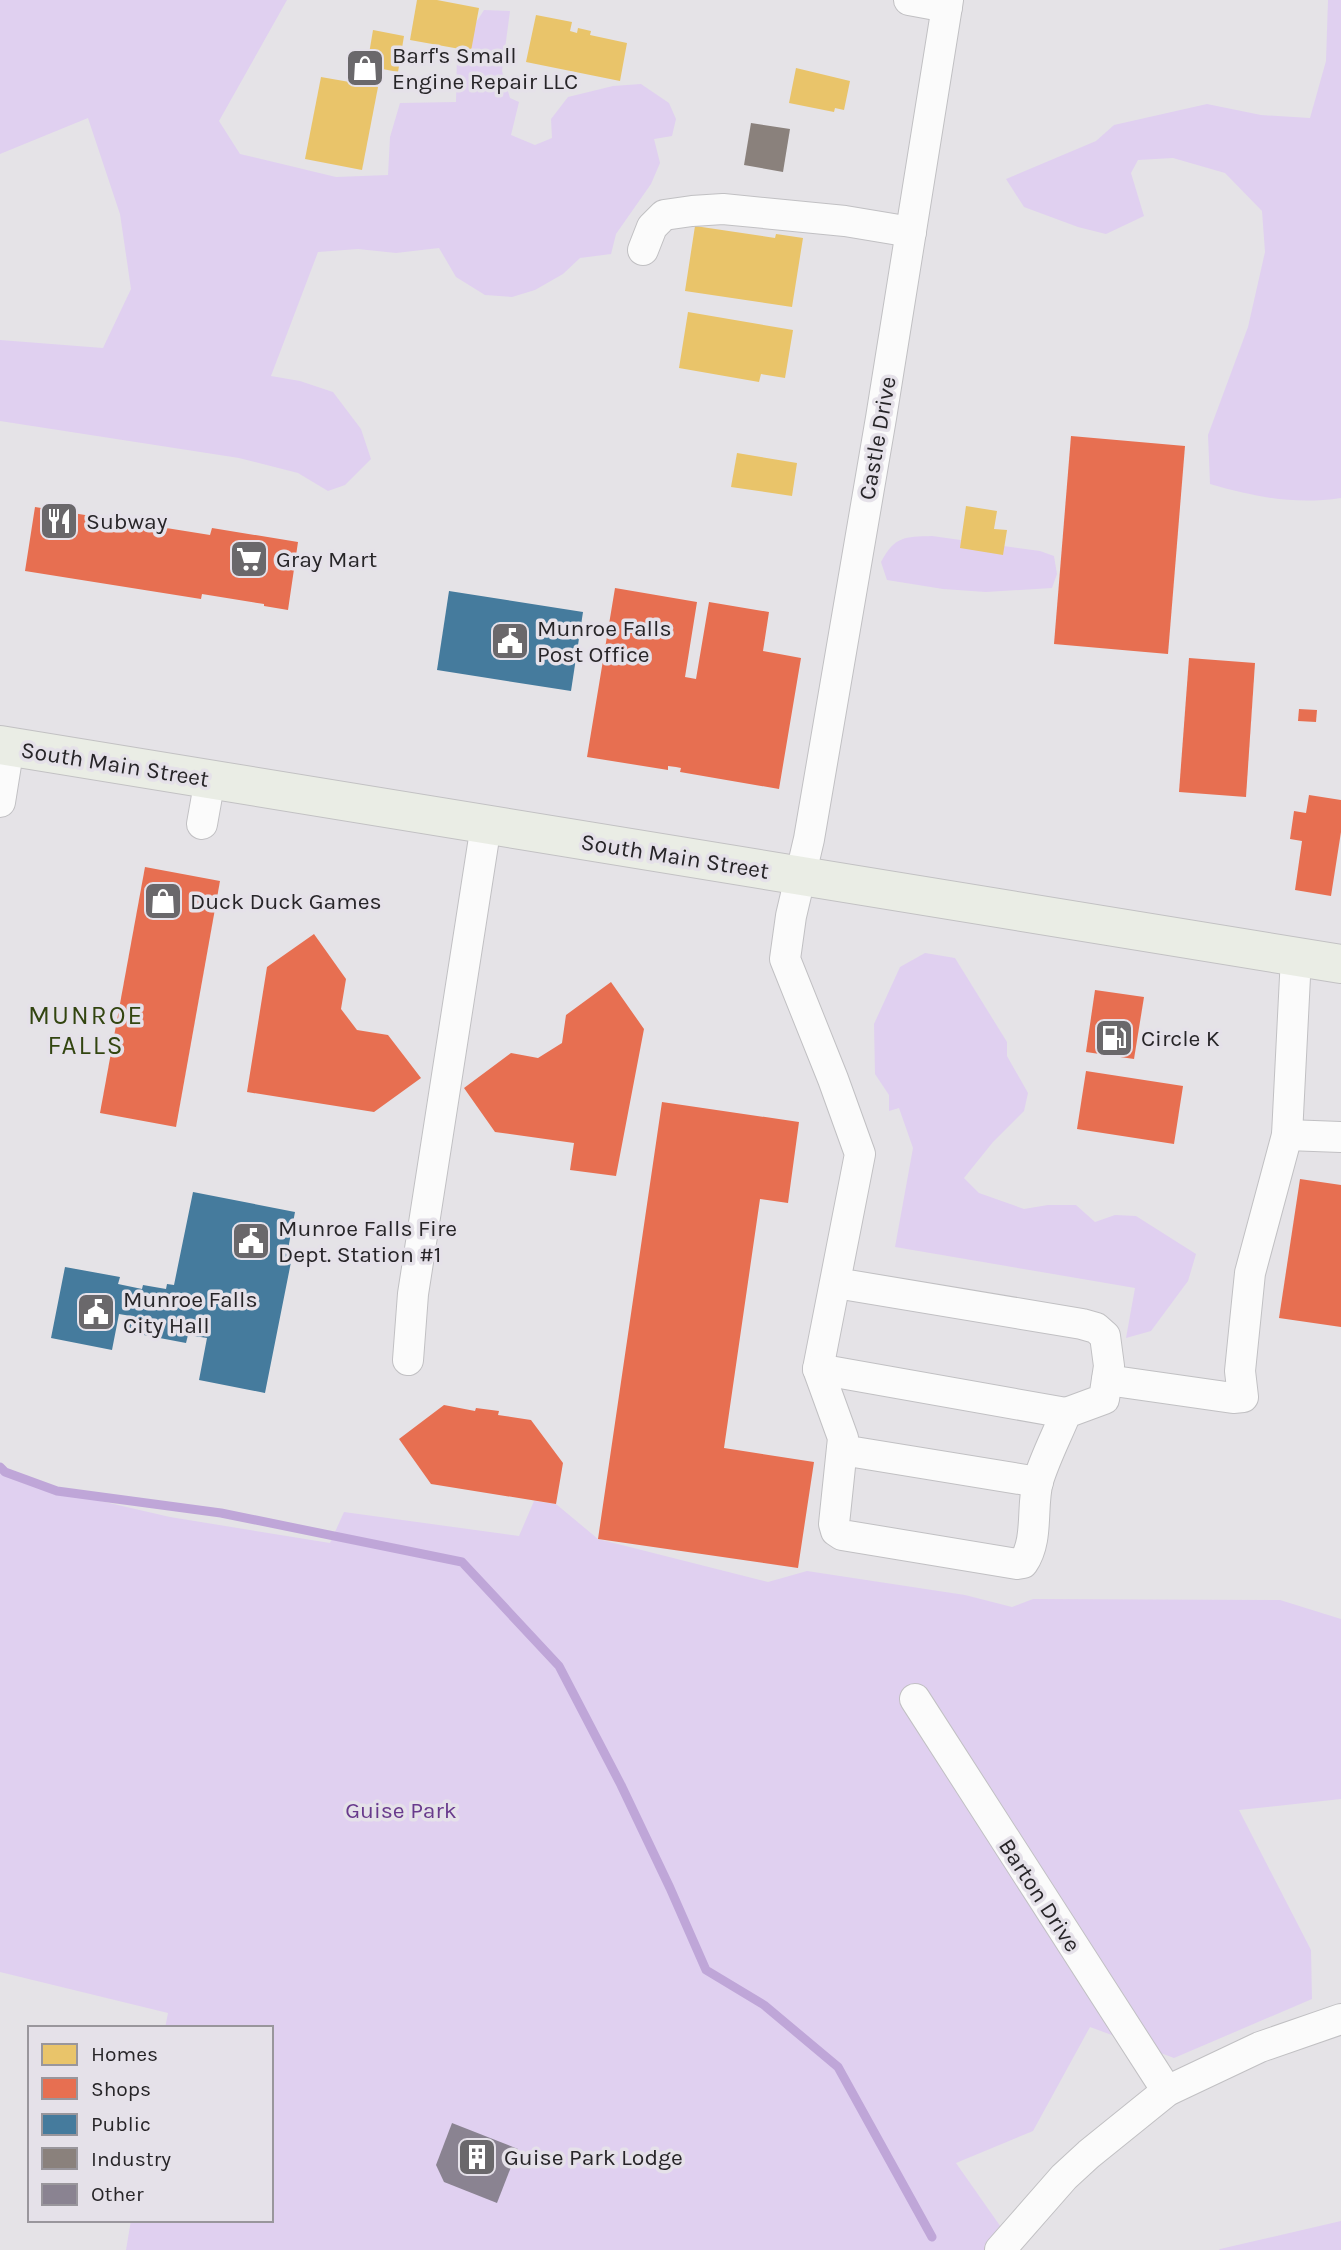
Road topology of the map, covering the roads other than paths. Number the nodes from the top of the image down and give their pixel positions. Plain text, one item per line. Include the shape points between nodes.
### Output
1 (909, 0) edge
2 (947, 4) edge
3 (911, 232) junction
4 (643, 250) dead end
5 (4, 746) edge
6 (210, 779) junction
7 (0, 802) edge
8 (202, 824) dead end
9 (486, 825) junction
10 (802, 875) junction
11 (1296, 957) junction
12 (1341, 964) edge
13 (1287, 1135) junction
14 (1341, 1137) edge
15 (835, 1283) junction
16 (408, 1360) dead end
17 (818, 1369) junction
18 (1107, 1380) junction
19 (1066, 1413) junction
20 (842, 1450) junction
21 (1038, 1482) junction
22 (915, 1699) dead end
23 (1341, 2019) edge
24 (1167, 2091) junction
25 (1000, 2250) edge

1 - 2 street
2 - 3 street, Castle Drive
3 - 4 street via 845,220 723,209 692,211 664,215 652,227
3 - 10 street, Castle Drive
5 - 6 main road, South Main Street
5 - 7 street
6 - 8 street
6 - 9 main road, South Main Street
9 - 10 main road, South Main Street
9 - 16 street via 413,1294
10 - 11 main road, South Main Street
10 - 15 street, Castle Drive via 785,959 860,1154
11 - 12 main road, South Main Street
11 - 13 street
13 - 14 street
13 - 18 street via 1250,1273 1240,1371 1243,1397
15 - 17 street, Castle Drive
15 - 18 street via 1096,1328 1105,1336
17 - 19 street
17 - 20 street via 844,1438
18 - 19 street via 1104,1399
19 - 21 street
20 - 21 street
20 - 21 street via 834,1524 842,1535 1017,1564 1027,1558
22 - 24 street, Barton Drive
23 - 24 street via 1260,2047
24 - 25 street via 1064,2177

